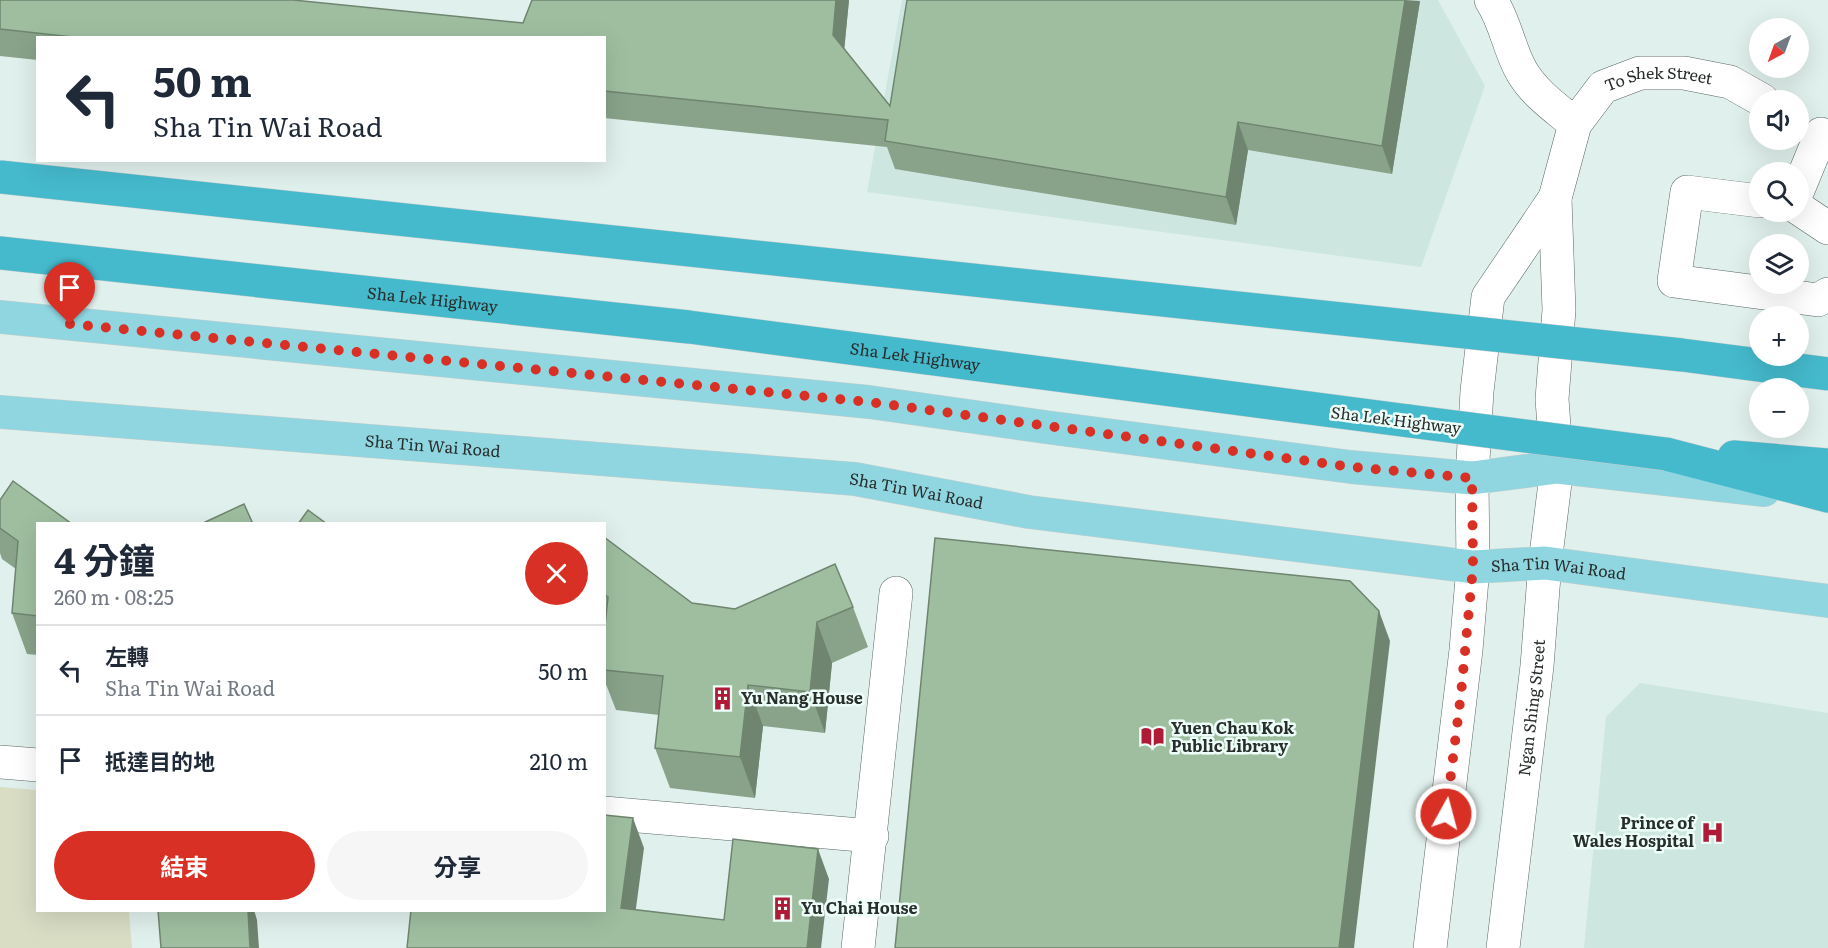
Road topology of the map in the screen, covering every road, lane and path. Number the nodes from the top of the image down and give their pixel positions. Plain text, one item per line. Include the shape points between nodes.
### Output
1 (1491, 0) edge
2 (1749, 93) edge
3 (1575, 124) junction
4 (1816, 132) edge
5 (1807, 162) edge
6 (0, 177) edge
7 (1555, 198) junction
8 (1749, 200) edge
9 (1809, 215) edge
10 (1828, 228) edge
11 (0, 253) edge
12 (1828, 294) edge
13 (0, 317) edge
14 (1828, 374) edge
15 (0, 412) edge
16 (1666, 454) junction
17 (1828, 465) edge
18 (1557, 467) junction
19 (1472, 478) junction
20 (1828, 497) edge
21 (1545, 563) junction
22 (1473, 567) junction
23 (896, 593) dead end
24 (1828, 601) edge
25 (0, 762) edge
26 (36, 765) edge
27 (606, 813) edge
28 (872, 836) junction
29 (858, 948) edge
30 (1430, 948) edge
31 (1503, 948) edge

1 - 3 street via 1521,70 1535,91
2 - 3 street, To Shek Street via 1730,82 1684,73 1640,73 1603,87
3 - 7 street, To Shek Street
4 - 5 street
6 - 14 highway, bridge via 1682,355
7 - 18 street, To Shek Street via 1559,310 1552,399
7 - 19 street, To Shek Street via 1488,297
8 - 12 street via 1688,192 1674,281 1818,300
9 - 10 street
11 - 16 highway, Sha Lek Highway, bridge via 689,327
13 - 19 main road via 869,402 1352,467
15 - 22 main road, Sha Tin Wai Road via 855,479 1029,512
16 - 17 highway, Sha Lek Highway
16 - 20 highway
18 - 19 main road
18 - 20 main road
18 - 21 street, Ngan Shing Street
19 - 22 street
21 - 22 main road, Sha Tin Wai Road
21 - 24 main road, Sha Tin Wai Road
21 - 31 street, Ngan Shing Street via 1538,666
22 - 30 street
23 - 28 street
25 - 26 street
27 - 28 street
28 - 29 street

